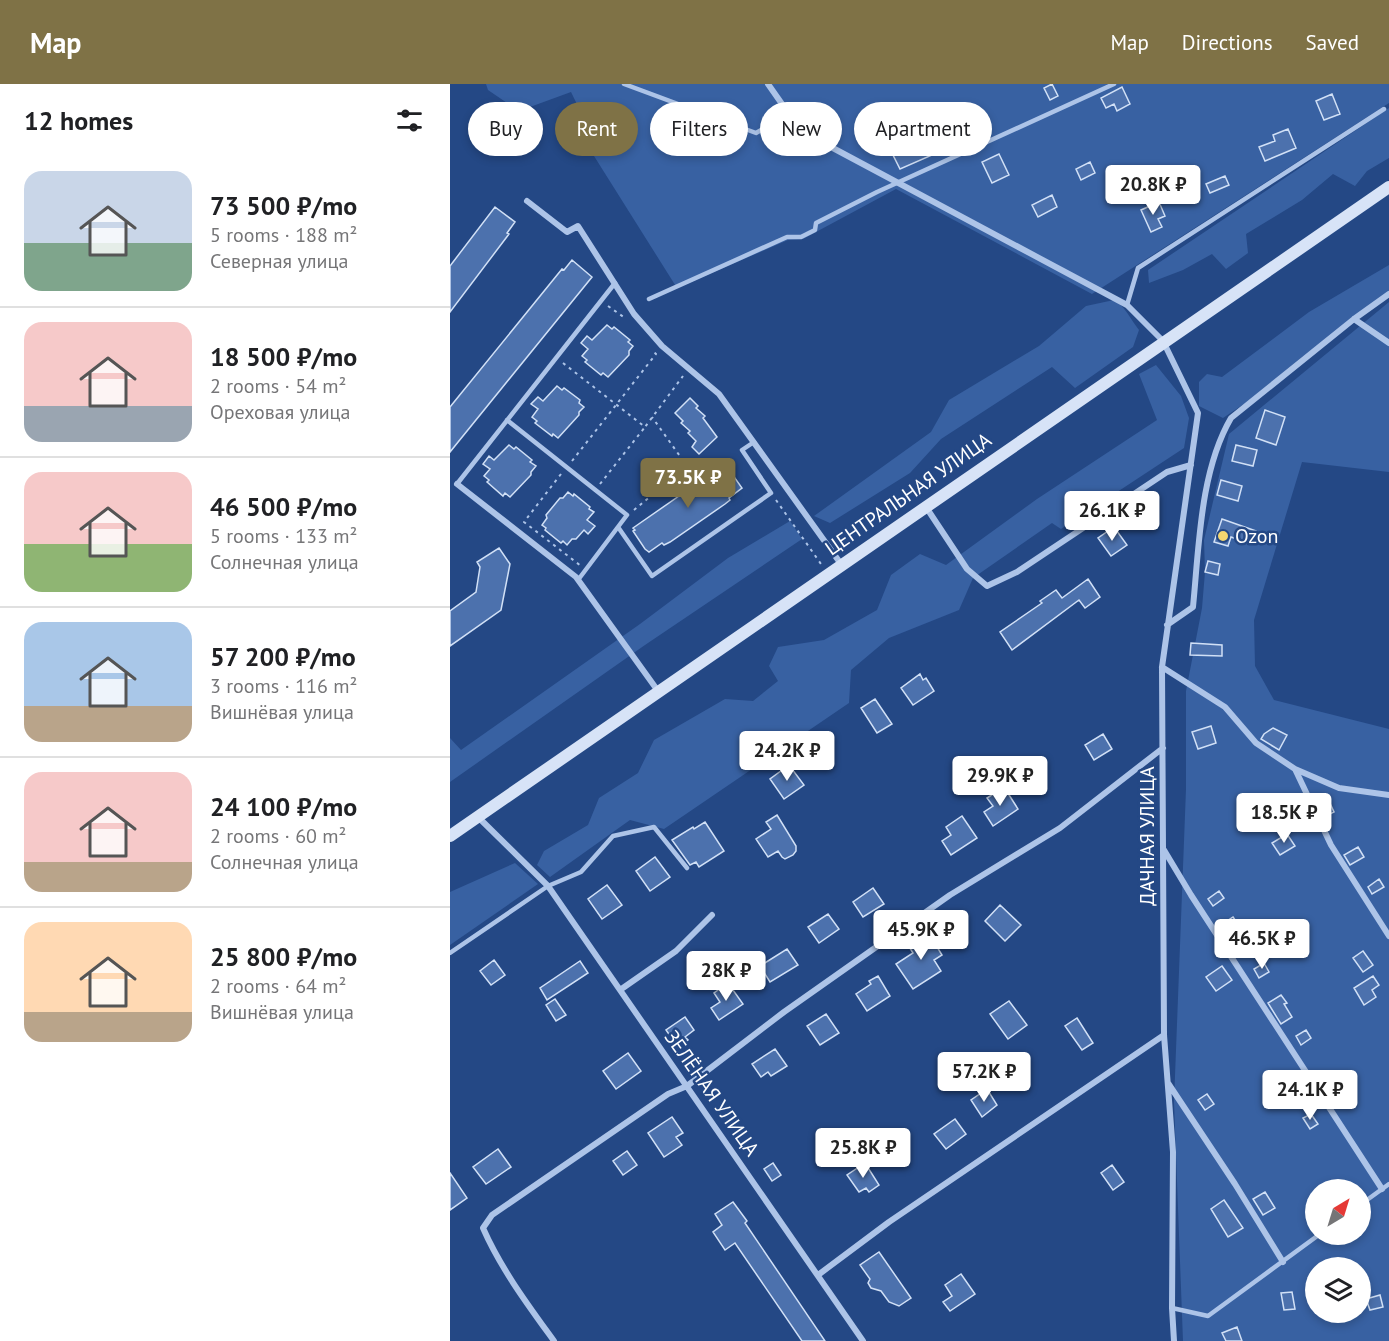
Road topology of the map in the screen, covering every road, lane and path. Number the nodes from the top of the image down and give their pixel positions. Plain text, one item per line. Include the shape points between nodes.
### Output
1 (624, 84) edge
2 (768, 84) edge
3 (1114, 84) edge
4 (781, 102) edge
5 (1384, 109) dead end
6 (760, 131) edge
7 (842, 154) edge
8 (896, 183) junction
9 (1389, 187) edge
10 (527, 201) dead end
11 (615, 283) junction
12 (1389, 294) edge
13 (649, 299) dead end
14 (601, 300) junction
15 (1128, 305) junction
16 (1354, 319) junction
17 (632, 324) dead end
18 (1163, 341) junction
19 (1389, 343) edge
20 (650, 346) dead end
21 (556, 358) junction
22 (684, 376) dead end
23 (616, 404) junction
24 (652, 417) junction
25 (507, 420) junction
26 (645, 426) junction
27 (754, 442) junction
28 (1191, 465) junction
29 (567, 467) junction
30 (457, 484) joint
31 (596, 490) junction
32 (771, 493) junction
33 (925, 506) junction
34 (627, 515) junction
35 (618, 527) junction
36 (841, 564) junction
37 (586, 570) junction
38 (827, 573) junction
39 (578, 580) junction
40 (1167, 626) junction
41 (1162, 667) junction
42 (658, 691) junction
43 (1163, 748) junction
44 (1295, 769) junction
45 (1389, 795) edge
46 (478, 817) junction
47 (450, 836) edge
48 (1163, 849) junction
49 (687, 868) dead end
50 (548, 886) junction
51 (712, 915) dead end
52 (1389, 936) edge
53 (450, 953) edge
54 (621, 990) junction
55 (1164, 1035) junction
56 (1168, 1082) junction
57 (687, 1086) junction
58 (1389, 1184) edge
59 (1382, 1189) junction
60 (1371, 1197) edge
61 (1305, 1245) edge
62 (1283, 1262) junction
63 (818, 1275) junction
64 (1172, 1308) junction
65 (554, 1341) edge
66 (863, 1341) edge
67 (1174, 1341) edge

1 - 6 lane via 756,133
2 - 4 street, ДАЧНАЯ УЛИЦА
3 - 8 lane
5 - 15 lane via 1138,268
7 - 8 street, ДАЧНАЯ УЛИЦА
8 - 13 lane via 816,223 815,230 801,237 787,237
8 - 15 street, ДАЧНАЯ УЛИЦА
9 - 18 street, ЦЕНТРАЛЬНАЯ УЛИЦА
10 - 11 street via 567,232 578,226
11 - 14 lane
11 - 27 street via 634,314 662,346 719,394
12 - 16 street
14 - 17 path
14 - 21 lane
15 - 18 street, ДАЧНАЯ УЛИЦА
16 - 19 street
16 - 40 street via 1231,418 1220,437 1208,482 1193,607
18 - 28 street, ДАЧНАЯ УЛИЦА via 1198,413
18 - 33 street, ЦЕНТРАЛЬНАЯ УЛИЦА
20 - 23 path via 656,354
21 - 23 path
21 - 25 lane
22 - 24 path
23 - 26 path
23 - 29 path
24 - 26 path
24 - 34 path via 687,466
25 - 29 lane
25 - 30 lane
26 - 31 path
27 - 32 lane via 742,450
27 - 36 street
28 - 33 street via 1167,472 1017,572 987,586 967,569
28 - 40 street, ДАЧНАЯ УЛИЦА
29 - 31 lane
29 - 37 path via 524,522
30 - 39 street
31 - 34 lane
32 - 35 lane via 652,576
32 - 38 path
33 - 36 street, ЦЕНТРАЛЬНАЯ УЛИЦА
34 - 35 lane
35 - 37 lane
36 - 38 street, ЦЕНТРАЛЬНАЯ УЛИЦА
37 - 39 lane
38 - 42 street, ЦЕНТРАЛЬНАЯ УЛИЦА
39 - 42 street
40 - 41 street, ДАЧНАЯ УЛИЦА
41 - 43 street, ДАЧНАЯ УЛИЦА
41 - 44 street via 1225,707 1256,743
42 - 46 street, ЦЕНТРАЛЬНАЯ УЛИЦА
43 - 48 street, ДАЧНАЯ УЛИЦА
43 - 57 street via 1060,828 950,895
44 - 45 street via 1339,788
44 - 52 street via 1331,845
46 - 47 street, ЦЕНТРАЛЬНАЯ УЛИЦА
46 - 50 street, ЗЕЛЁНАЯ УЛИЦА
48 - 55 street, ДАЧНАЯ УЛИЦА
48 - 59 street
49 - 50 lane via 654,827 613,836 581,872
50 - 53 lane
50 - 54 street, ЗЕЛЁНАЯ УЛИЦА
51 - 54 street via 676,951
54 - 57 street, ЗЕЛЁНАЯ УЛИЦА
55 - 56 street, ДАЧНАЯ УЛИЦА
55 - 63 street via 889,1222
56 - 62 street
56 - 64 street, ДАЧНАЯ УЛИЦА via 1173,1152
57 - 63 street, ЗЕЛЁНАЯ УЛИЦА
57 - 65 street via 668,1094 542,1180 492,1215 483,1228 514,1285
58 - 59 lane
59 - 60 lane
61 - 62 lane
62 - 64 lane via 1208,1316
63 - 66 street, ЗЕЛЁНАЯ УЛИЦА
64 - 67 street, ДАЧНАЯ УЛИЦА

